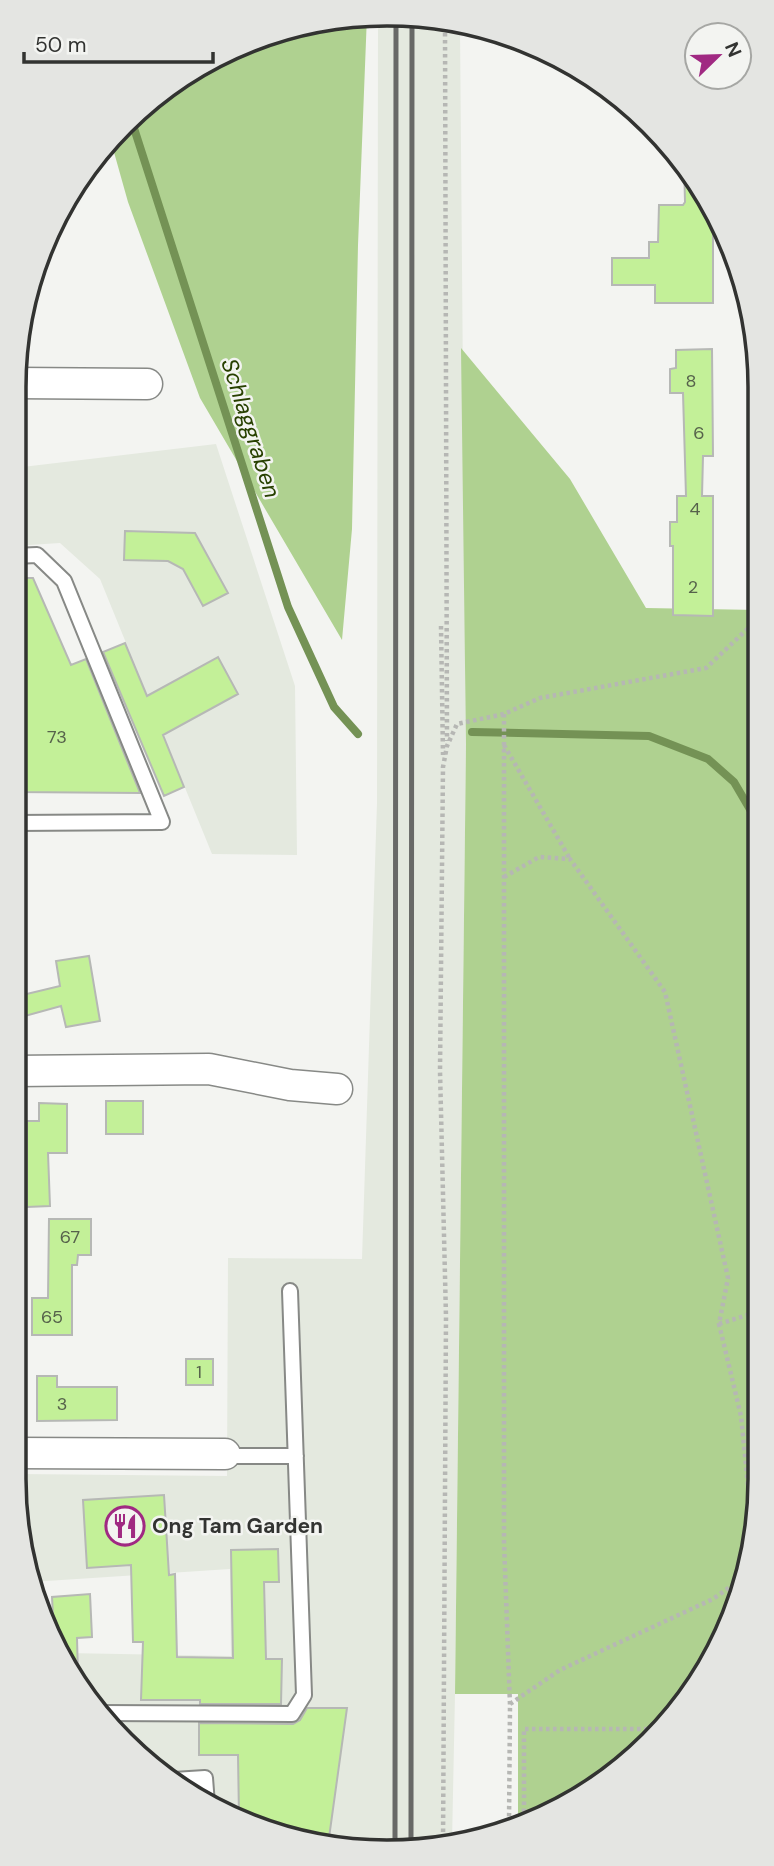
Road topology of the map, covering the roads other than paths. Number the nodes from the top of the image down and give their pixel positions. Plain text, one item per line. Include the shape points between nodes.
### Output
1 (26, 383) edge
2 (147, 384) dead end
3 (26, 555) edge
4 (26, 823) edge
5 (26, 1070) edge
6 (337, 1089) dead end
7 (290, 1291) dead end
8 (26, 1453) edge
9 (225, 1454) joint
10 (296, 1456) junction
11 (113, 1713) edge
12 (187, 1779) edge
13 (206, 1790) edge

1 - 2 street
3 - 4 lane via 37,555 64,581 162,822
5 - 6 street via 209,1069
7 - 10 lane
8 - 9 street
9 - 10 lane
10 - 11 lane via 304,1695 292,1714
12 - 13 lane via 205,1778

